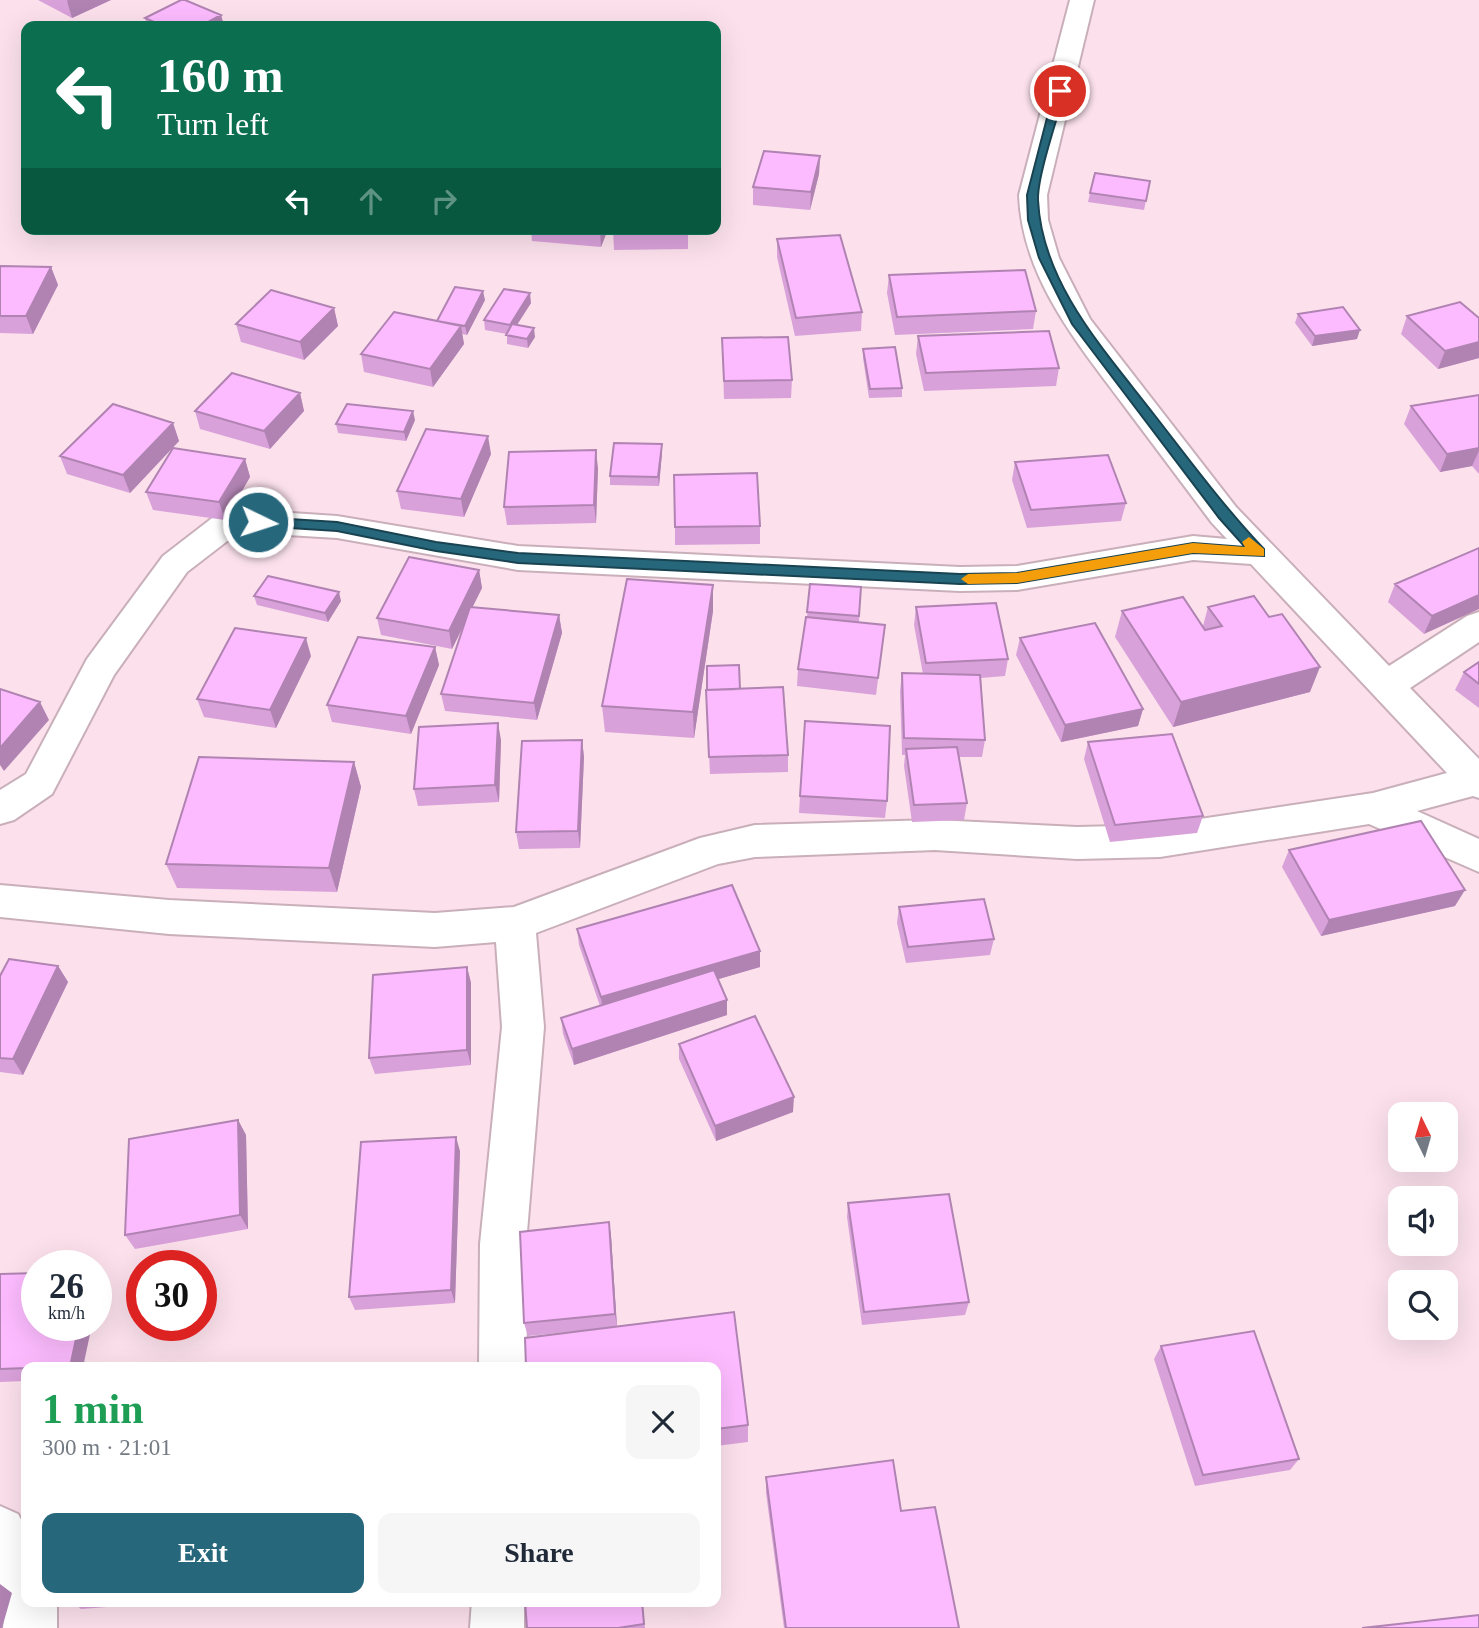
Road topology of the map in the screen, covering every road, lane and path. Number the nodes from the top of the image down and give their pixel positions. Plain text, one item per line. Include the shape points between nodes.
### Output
1 (1082, 0) edge
2 (1259, 553) junction
3 (1479, 625) edge
4 (1387, 685) junction
5 (1477, 782) edge
6 (0, 808) edge
7 (1373, 808) junction
8 (1479, 856) edge
9 (0, 901) edge
10 (515, 924) junction
11 (503, 1362) edge
12 (0, 1532) edge
13 (21, 1572) edge
14 (31, 1607) edge
15 (498, 1607) edge
16 (30, 1628) edge
17 (497, 1628) edge

1 - 2 street via 1032,195 1045,258 1076,321 1224,515
2 - 4 street
2 - 6 street via 1193,548 1017,578 960,579 518,558 337,527 232,520 175,565 100,668 39,784
3 - 4 street
4 - 5 street
5 - 7 street
7 - 8 street
7 - 10 street via 1160,841 1077,843 935,835 755,841 714,849
9 - 10 street via 169,917 435,930
10 - 11 street via 523,1027 503,1244
12 - 13 street
14 - 16 street
15 - 17 street

